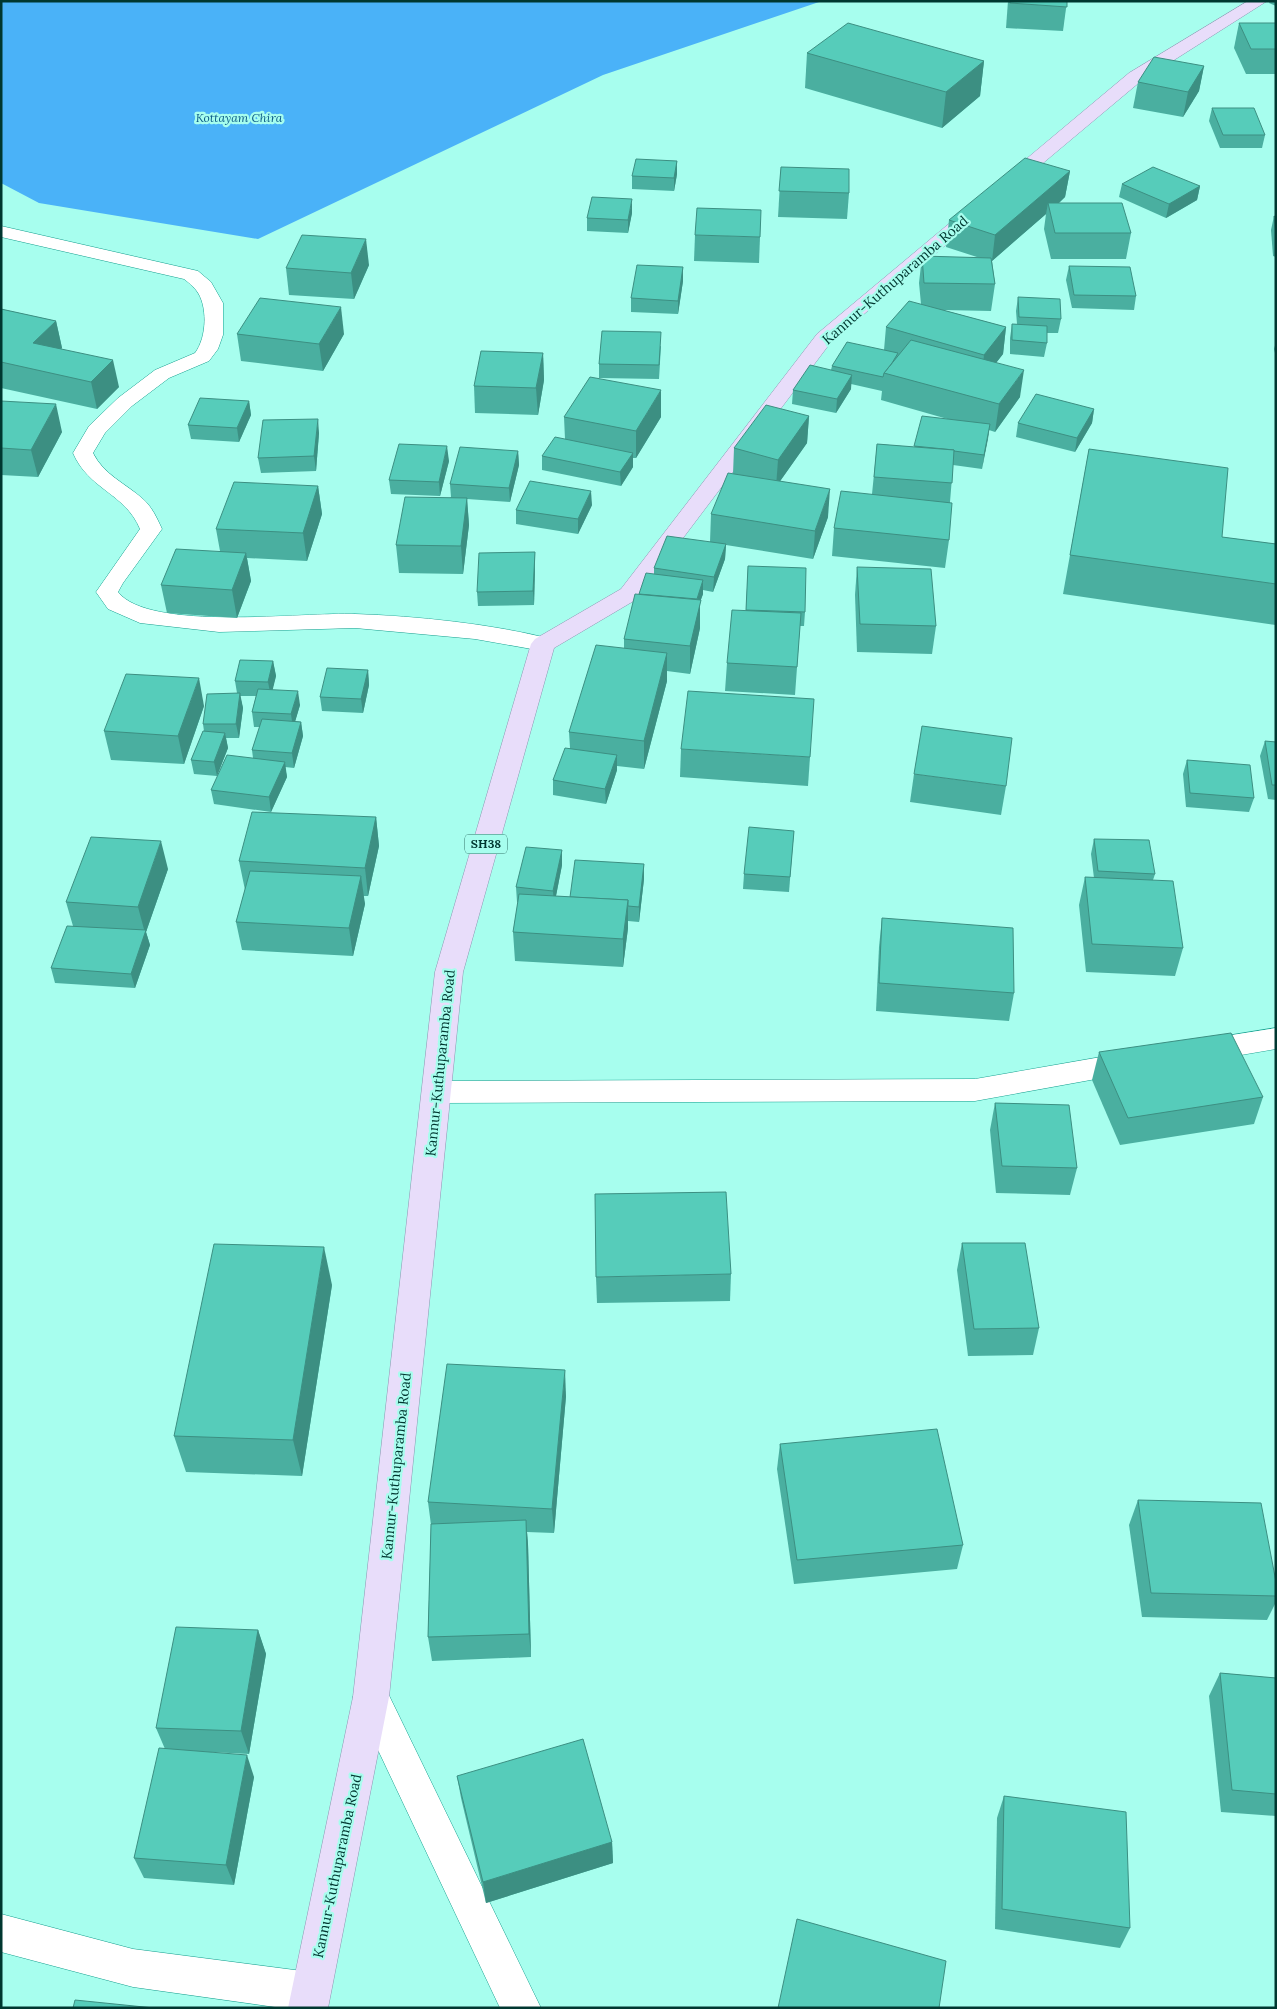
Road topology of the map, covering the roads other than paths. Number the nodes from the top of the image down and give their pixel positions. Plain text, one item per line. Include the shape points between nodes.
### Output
1 (1259, 1) edge
2 (1, 231) edge
3 (543, 644) junction
4 (1276, 1038) edge
5 (437, 1092) junction
6 (371, 1697) junction
7 (1, 1933) edge
8 (309, 2000) edge
9 (521, 2008) edge

1 - 3 main road, Kannur-Kuthuparamba Road via 1135,77 824,338 629,594
2 - 3 street via 191,275 204,286 213,303 213,335 202,357 162,374 125,402 96,430 83,453 87,466 124,492 148,515 151,528 144,543 114,576 107,592 116,604 140,616 219,625 355,621 475,632
3 - 5 main road, Kannur-Kuthuparamba Road / SH38 via 449,972
4 - 5 street via 975,1090
5 - 6 main road, Kannur-Kuthuparamba Road / SH38
6 - 8 main road, Kannur-Kuthuparamba Road / SH38
6 - 9 street
7 - 8 street via 133,1968

